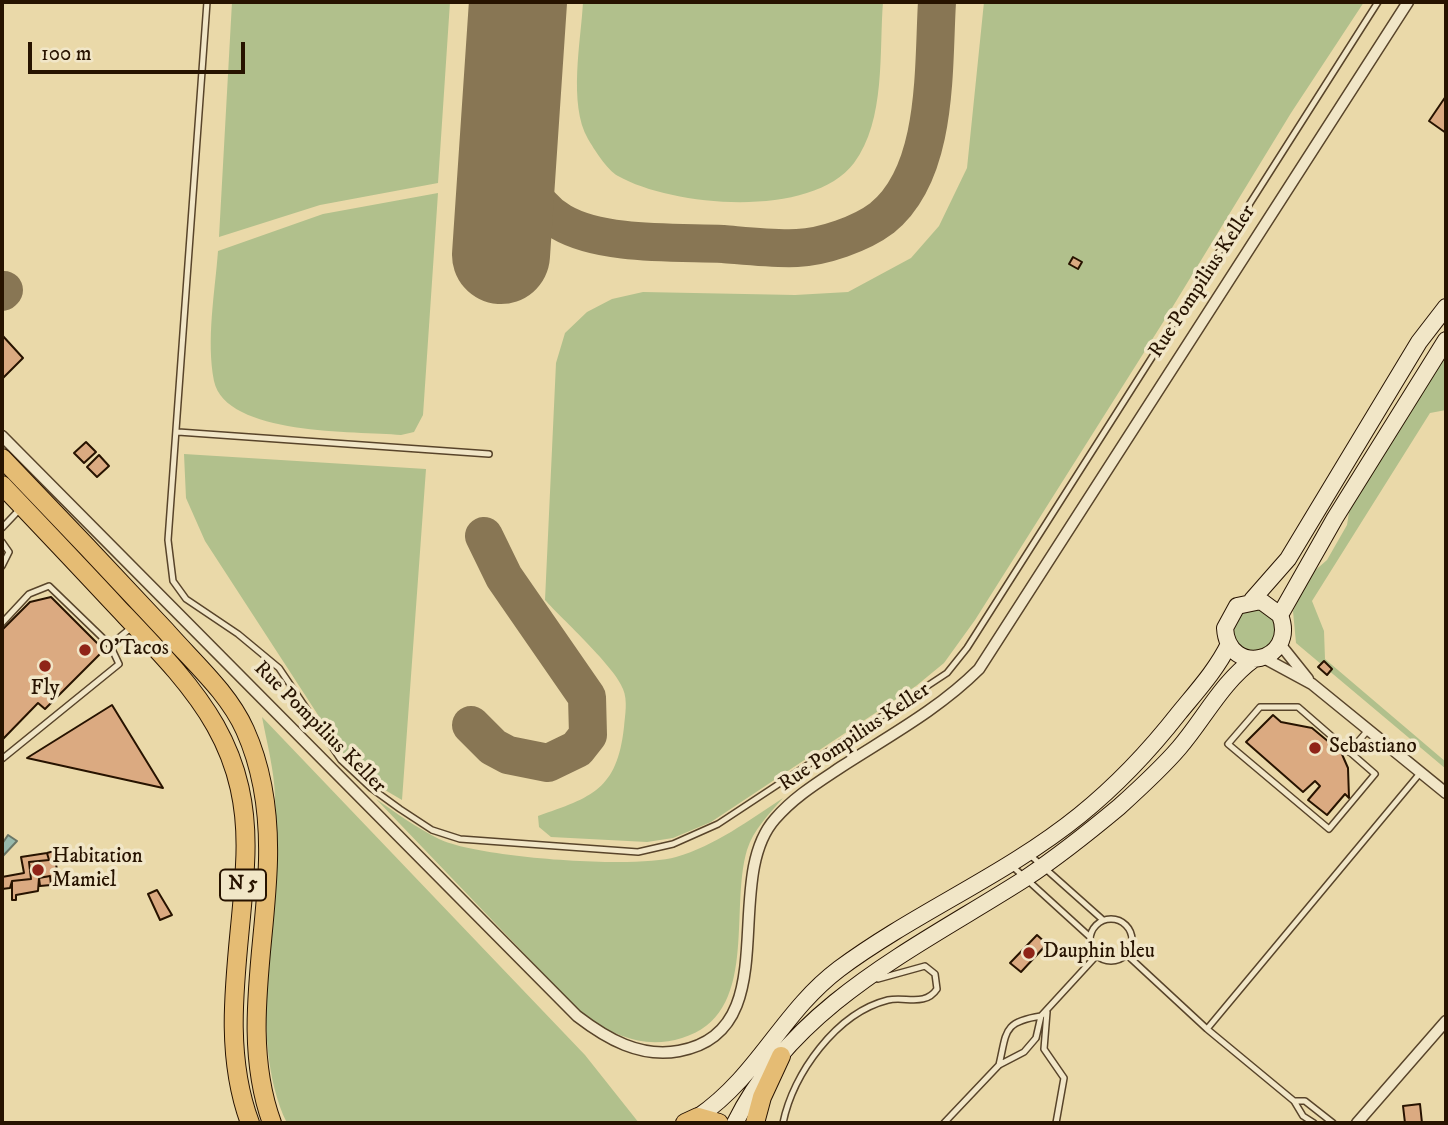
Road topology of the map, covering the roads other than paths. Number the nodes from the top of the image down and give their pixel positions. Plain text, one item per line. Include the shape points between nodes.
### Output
1 (207, 2) edge
2 (1378, 2) edge
3 (1408, 2) edge
4 (1446, 307) edge
5 (1446, 340) edge
6 (178, 432) junction
7 (2, 436) edge
8 (489, 454) dead end
9 (2, 458) edge
10 (2, 485) edge
11 (22, 506) junction
12 (2, 528) edge
13 (2, 542) edge
14 (2, 566) edge
15 (1252, 600) junction
16 (1280, 615) junction
17 (2, 623) edge
18 (134, 625) junction
19 (1228, 644) junction
20 (1280, 644) junction
21 (110, 645) junction
22 (1259, 658) junction
23 (1312, 684) junction
24 (1369, 729) junction
25 (1349, 752) junction
26 (2, 759) edge
27 (1421, 772) junction
28 (1446, 793) edge
29 (1027, 853) junction
30 (1010, 864) junction
31 (1043, 866) junction
32 (1026, 878) junction
33 (1103, 920) junction
34 (1090, 937) junction
35 (1126, 954) junction
36 (1097, 955) junction
37 (855, 986) junction
38 (1047, 1009) junction
39 (1041, 1016) junction
40 (1446, 1021) edge
41 (1207, 1029) junction
42 (781, 1056) junction
43 (999, 1065) junction
44 (1294, 1101) junction
45 (692, 1120) edge
46 (250, 1123) edge
47 (272, 1123) edge
48 (719, 1123) edge
49 (736, 1123) edge
50 (755, 1123) edge
51 (783, 1123) edge
52 (944, 1123) edge
53 (1056, 1123) edge
54 (1314, 1123) edge
55 (1334, 1123) edge
56 (1357, 1123) edge

1 - 6 lane
2 - 6 lane via 955,663 939,680 718,824 673,844 638,852 460,839 432,830 360,779 331,748 279,668 186,599 173,581 169,540
3 - 7 street, Rue Pompilius Keller via 979,669 944,702 800,794 764,834 751,879 747,954 738,1000 729,1020 713,1037 691,1049 645,1052 600,1034 577,1016
4 - 15 main road via 1419,342 1288,559
5 - 16 main road via 1335,517
6 - 8 lane
9 - 47 main road, N 5 via 214,685 244,729 255,759 267,827 256,1019 259,1074
10 - 11 main road, N 5
11 - 12 lane
11 - 18 main road, N 5
13 - 14 lane via 9,552
15 - 16 main road via 1268,604
15 - 19 main road via 1231,612 1225,628
16 - 20 main road via 1284,630
17 - 21 lane via 29,594 49,586
18 - 21 lane
18 - 46 main road, N 5 via 173,664 212,717 238,778 247,828 235,970 234,1055
19 - 22 main road via 1239,655
19 - 29 main road via 1219,663 1123,778
20 - 22 main road
20 - 23 street
21 - 26 lane via 119,664
22 - 23 street
22 - 31 main road via 1235,675 1179,748 1137,791
23 - 24 street
24 - 25 lane
24 - 27 street
25 - 25 lane via 1298,707 1260,707 1228,744 1329,829 1375,774
27 - 28 street
27 - 41 lane
29 - 30 main road
29 - 31 lane
30 - 32 lane
30 - 45 main road via 838,969 808,997 740,1083
31 - 32 main road
31 - 33 lane
32 - 34 lane
32 - 37 main road
33 - 34 lane
33 - 35 lane via 1119,920 1130,931
34 - 36 lane
35 - 36 lane via 1112,961
35 - 41 lane
36 - 38 lane
37 - 42 main road
37 - 51 lane via 925,966 937,982 929,998 884,1001 846,1022 807,1066
38 - 39 lane
38 - 53 lane via 1044,1049 1065,1084
39 - 43 lane via 1030,1046
39 - 43 lane via 1013,1023 1003,1038
40 - 56 street
41 - 44 lane
42 - 49 main road
42 - 50 main road
43 - 52 lane
44 - 54 lane
44 - 55 lane via 1305,1101
45 - 48 main road

